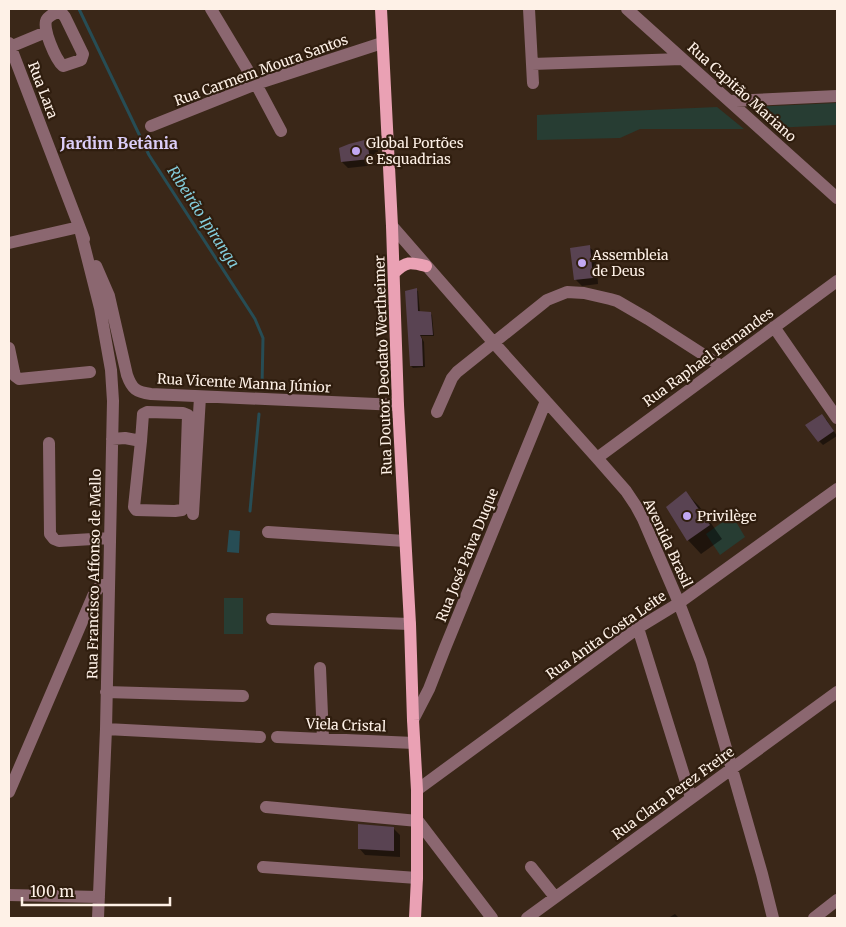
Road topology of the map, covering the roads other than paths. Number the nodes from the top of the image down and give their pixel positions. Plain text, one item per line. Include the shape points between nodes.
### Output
1 (212, 9) edge
2 (381, 9) edge
3 (387, 9) edge
4 (529, 9) edge
5 (627, 9) edge
6 (46, 32) dead end
7 (382, 43) junction
8 (9, 45) edge
9 (682, 59) junction
10 (532, 64) junction
11 (533, 83) dead end
12 (256, 84) junction
13 (837, 96) edge
14 (730, 101) junction
15 (151, 126) dead end
16 (281, 131) dead end
17 (837, 198) edge
18 (392, 226) junction
19 (80, 230) junction
20 (9, 243) edge
21 (426, 266) junction
22 (394, 273) junction
23 (837, 281) edge
24 (774, 327) junction
25 (494, 343) junction
26 (9, 348) edge
27 (721, 366) junction
28 (90, 372) dead end
29 (200, 397) junction
30 (546, 401) junction
31 (398, 405) junction
32 (437, 412) dead end
33 (837, 418) edge
34 (112, 439) junction
35 (141, 441) junction
36 (49, 443) dead end
37 (597, 458) junction
38 (837, 490) edge
39 (193, 514) dead end
40 (268, 532) dead end
41 (110, 538) junction
42 (405, 541) junction
43 (109, 582) junction
44 (679, 603) junction
45 (272, 619) dead end
46 (410, 624) junction
47 (638, 628) junction
48 (320, 668) dead end
49 (106, 692) junction
50 (837, 692) edge
51 (243, 696) dead end
52 (413, 720) junction
53 (106, 729) junction
54 (260, 737) dead end
55 (277, 737) dead end
56 (323, 738) junction
57 (414, 743) junction
58 (732, 769) junction
59 (417, 790) junction
60 (9, 792) edge
61 (691, 798) junction
62 (266, 807) dead end
63 (418, 821) junction
64 (263, 867) dead end
65 (531, 867) dead end
66 (417, 878) junction
67 (9, 895) edge
68 (99, 897) junction
69 (556, 897) junction
70 (837, 900) edge
71 (98, 918) edge
72 (415, 918) edge
73 (492, 918) edge
74 (527, 918) edge
75 (773, 918) edge
76 (814, 918) edge

1 - 12 street
2 - 3 street
2 - 7 main road, Rua Doutor Deodato Wertheimer
4 - 10 street
5 - 9 street, Rua Capitão Mariano
6 - 8 street
7 - 12 street, Rua Carmem Moura Santos
7 - 18 main road, Rua Doutor Deodato Wertheimer
8 - 19 street, Rua Lara
9 - 10 street
9 - 14 street, Rua Capitão Mariano
10 - 11 street
12 - 15 street, Rua Carmem Moura Santos
12 - 16 street
13 - 14 street
14 - 17 street, Rua Capitão Mariano
18 - 21 street, Avenida Brasil
18 - 22 main road, Rua Doutor Deodato Wertheimer
19 - 20 street
19 - 29 street, Rua Vicente Manna Júnior via 109,296 130,383 135,390
19 - 34 street, Rua Francisco Affonso de Mello via 100,308 111,370
21 - 22 main road via 408,262
21 - 25 street, Avenida Brasil
22 - 31 main road, Rua Doutor Deodato Wertheimer
23 - 24 street, Rua Raphael Fernandes
24 - 27 street, Rua Raphael Fernandes
24 - 33 street
25 - 27 street via 547,300 567,292 584,292 617,301
25 - 30 street, Avenida Brasil
25 - 32 street via 456,372
26 - 28 street via 14,372 19,379
27 - 37 street, Rua Raphael Fernandes
29 - 31 street, Rua Vicente Manna Júnior
29 - 39 street
30 - 37 street, Avenida Brasil
30 - 52 street, Rua José Paiva Duque via 429,689
31 - 42 main road, Rua Doutor Deodato Wertheimer
34 - 35 street
34 - 41 street, Rua Francisco Affonso de Mello
35 - 35 street via 143,414 146,412 188,415 185,507 182,510 136,510 134,507
36 - 41 street via 50,534 54,540 60,541
37 - 44 street, Avenida Brasil via 636,506
38 - 44 street, Rua Anita Costa Leite
40 - 42 street
41 - 43 street, Rua Francisco Affonso de Mello
42 - 46 main road, Rua Doutor Deodato Wertheimer
43 - 49 street, Rua Francisco Affonso de Mello
43 - 60 street via 93,596
44 - 47 street, Rua Anita Costa Leite
44 - 58 street, Avenida Brasil via 701,660
45 - 46 street
46 - 52 main road, Rua Doutor Deodato Wertheimer
47 - 59 street, Rua Anita Costa Leite
47 - 61 street
48 - 56 street
49 - 51 street
49 - 53 street, Rua Francisco Affonso de Mello
50 - 58 street, Rua Clara Perez Freire
52 - 57 main road, Rua Doutor Deodato Wertheimer
53 - 54 street
53 - 68 street, Rua Francisco Affonso de Mello
55 - 56 street, Viela Cristal
56 - 57 street, Viela Cristal
57 - 59 main road, Rua Doutor Deodato Wertheimer
58 - 61 street, Rua Clara Perez Freire
58 - 75 street, Avenida Brasil
59 - 63 main road, Rua Doutor Deodato Wertheimer
61 - 69 street, Rua Clara Perez Freire
62 - 63 street
63 - 66 main road, Rua Doutor Deodato Wertheimer
63 - 73 street
64 - 66 street
65 - 69 street
66 - 72 main road, Rua Doutor Deodato Wertheimer
67 - 68 street
68 - 71 street, Rua Francisco Affonso de Mello
69 - 74 street, Rua Clara Perez Freire
70 - 76 street

